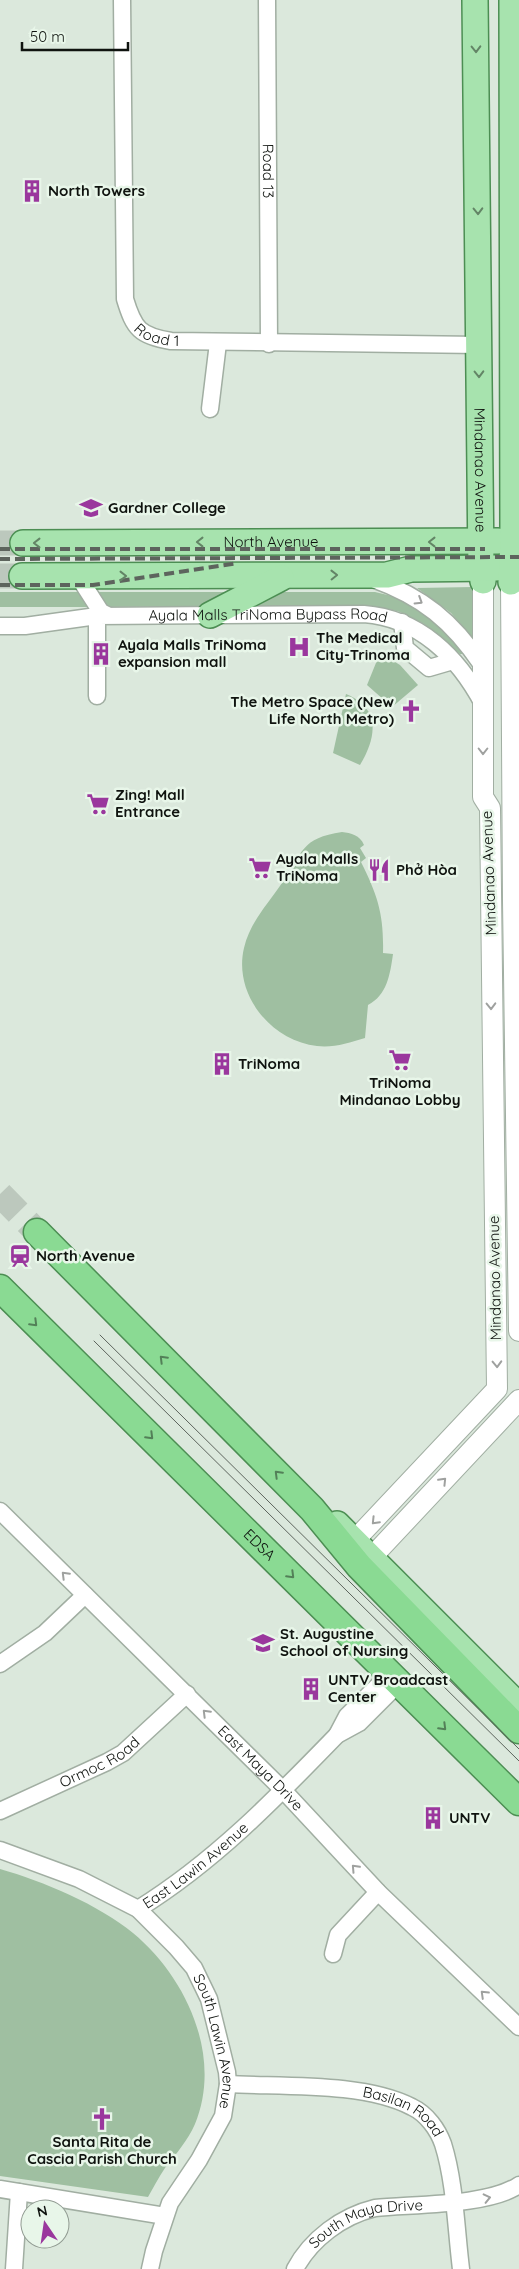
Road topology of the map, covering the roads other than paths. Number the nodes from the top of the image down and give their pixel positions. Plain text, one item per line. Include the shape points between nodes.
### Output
1 (122, 0) edge
2 (267, 0) edge
3 (475, 0) edge
4 (512, 0) edge
5 (218, 342) junction
6 (269, 344) junction
7 (479, 346) junction
8 (210, 408) dead end
9 (481, 542) junction
10 (516, 542) edge
11 (22, 543) tunnel mouth
12 (359, 574) junction
13 (482, 574) junction
14 (515, 575) edge
15 (22, 576) tunnel mouth
16 (78, 576) junction
17 (285, 576) junction
18 (482, 610) junction
19 (510, 610) junction
20 (210, 615) junction
21 (102, 616) junction
22 (402, 622) junction
23 (0, 626) edge
24 (515, 647) edge
25 (453, 661) junction
26 (482, 665) junction
27 (97, 696) dead end
28 (482, 704) junction
29 (37, 1232) tunnel mouth
30 (0, 1288) edge
31 (519, 1331) edge
32 (519, 1400) edge
33 (394, 1500) junction
34 (312, 1509) junction
35 (0, 1511) edge
36 (410, 1516) junction
37 (363, 1550) junction
38 (85, 1595) junction
39 (0, 1664) edge
40 (395, 1679) junction
41 (187, 1694) junction
42 (519, 1706) edge
43 (519, 1730) edge
44 (283, 1790) junction
45 (519, 1802) edge
46 (0, 1812) edge
47 (0, 1850) edge
48 (378, 1892) junction
49 (138, 1909) junction
50 (333, 1954) dead end
51 (519, 2027) edge
52 (228, 2084) junction
53 (519, 2185) edge
54 (0, 2189) edge
55 (19, 2192) junction
56 (453, 2201) junction
57 (165, 2216) junction
58 (14, 2269) edge
59 (150, 2269) edge
60 (295, 2269) edge
61 (461, 2269) edge

1 - 5 street, Road 1 via 125,299 132,319 144,334 171,341
2 - 6 street, Road 13
3 -> 7 main road, Mindanao Avenue
4 - 10 main road, Mindanao Avenue
5 - 6 street, Road 1
5 - 8 street
6 - 7 street, Road 1
7 -> 9 main road, Mindanao Avenue
9 - 10 main road, North Avenue
9 -> 11 main road, North Avenue
9 - 13 main road, Mindanao Avenue
10 - 14 main road, Mindanao Avenue
12 - 13 main road via 387,575 411,568
17 -> 12 main road
12 -> 26 street via 399,589 435,611 456,631
13 - 14 main road
13 - 18 street, Mindanao Avenue
14 - 19 street, Mindanao Avenue
15 - 16 main road
16 -> 17 main road
16 - 21 street
17 - 20 main road
18 - 19 street
18 - 26 street, Mindanao Avenue
19 - 24 street, Mindanao Avenue
20 - 21 street, Ayala Malls TriNoma Bypass Road
20 - 22 street, Ayala Malls TriNoma Bypass Road via 364,614
21 - 23 street, Ayala Malls TriNoma Bypass Road
21 - 27 street
22 - 25 street, Ayala Malls TriNoma Bypass Road via 427,636
22 - 25 street via 404,648 429,668
24 - 31 street, Mindanao Avenue
25 - 28 street, Ayala Malls TriNoma Bypass Road via 473,686
26 - 28 street, Mindanao Avenue
28 -> 33 street, Mindanao Avenue via 483,798 490,808 498,1389
34 -> 29 highway
30 -> 40 highway, EDSA
36 -> 32 street
33 - 36 street via 397,1510
33 -> 37 street, Mindanao Avenue
34 - 37 main road via 335,1522
34 - 43 highway via 359,1566
38 -> 35 street, East Maya Drive
36 - 37 street
37 - 42 main road
38 - 39 street via 45,1634
38 - 41 street, East Maya Drive
40 - 44 street, East Lawin Avenue via 347,1716 337,1735
40 -> 45 highway, EDSA
44 -> 41 street, East Maya Drive
41 - 46 street, Ormoc Road via 123,1753
48 -> 44 street, East Maya Drive
44 - 49 street, East Lawin Avenue via 184,1880
47 - 49 street, East Lawin Avenue via 79,1880
48 - 50 street via 338,1935
51 -> 48 street, East Maya Drive
49 - 52 street, South Lawin Avenue via 194,1968 214,2012
52 - 56 street, Basilan Road via 354,2089 412,2106 434,2126 443,2144
52 - 57 street, South Lawin Avenue via 223,2116 216,2133 170,2203
56 -> 53 street via 483,2199 503,2194
54 - 55 street
55 - 57 street
55 - 58 street
56 - 60 street, South Maya Drive via 358,2212 341,2221 314,2244
56 - 61 street, Basilan Road
57 - 59 street, South Lawin Avenue

